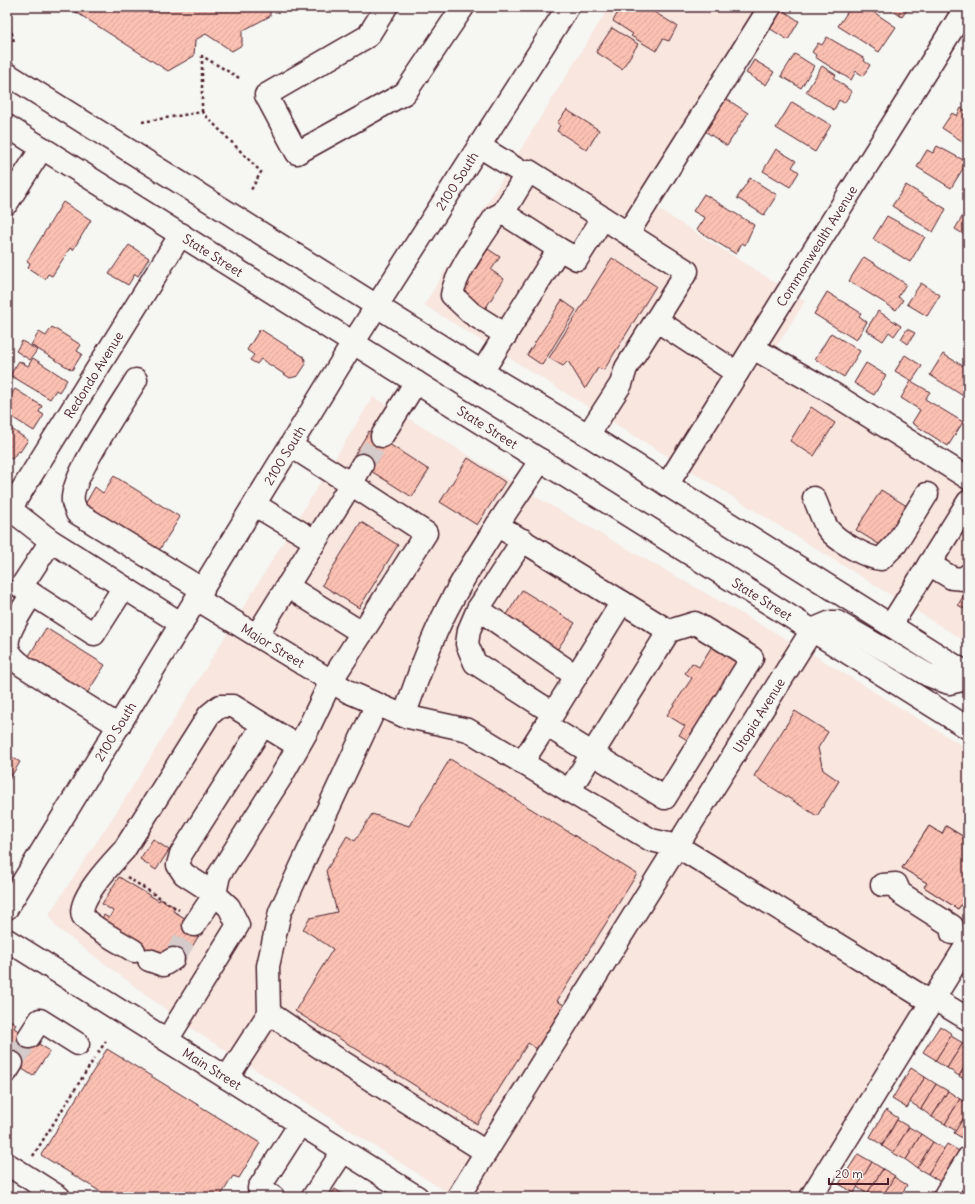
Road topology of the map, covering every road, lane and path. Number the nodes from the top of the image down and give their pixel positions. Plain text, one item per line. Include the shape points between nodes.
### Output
1 (386, 7) edge
2 (463, 7) edge
3 (770, 7) edge
4 (966, 7) edge
5 (559, 13) edge
6 (7, 15) edge
7 (14, 42) dead end
8 (7, 74) edge
9 (241, 79) dead end
10 (202, 112) junction
11 (142, 122) dead end
12 (7, 126) edge
13 (479, 146) junction
14 (42, 148) junction
15 (526, 175) junction
16 (251, 190) dead end
17 (7, 203) edge
18 (503, 213) junction
19 (603, 218) junction
20 (628, 233) junction
21 (181, 234) junction
22 (559, 249) junction
23 (378, 306) junction
24 (656, 320) junction
25 (506, 335) junction
26 (354, 343) junction
27 (753, 348) junction
28 (482, 372) junction
29 (737, 373) junction
30 (136, 380) dead end
31 (416, 382) junction
32 (588, 435) junction
33 (382, 436) tunnel mouth
34 (290, 446) junction
35 (540, 460) junction
36 (362, 466) tunnel mouth
37 (968, 478) edge
38 (351, 484) junction
39 (667, 485) junction
40 (927, 494) dead end
41 (814, 498) dead end
42 (968, 502) edge
43 (255, 504) junction
44 (9, 512) edge
45 (497, 525) junction
46 (524, 540) junction
47 (51, 541) junction
48 (315, 541) junction
49 (929, 564) junction
50 (968, 575) edge
51 (287, 586) junction
52 (124, 587) junction
53 (26, 591) junction
54 (200, 594) junction
55 (622, 602) junction
56 (478, 609) junction
57 (7, 610) edge
58 (182, 624) junction
59 (891, 625) junction
60 (812, 630) junction
61 (669, 631) junction
62 (362, 633) junction
63 (257, 635) junction
64 (968, 675) edge
65 (576, 676) junction
66 (340, 686) junction
67 (378, 704) junction
68 (404, 716) junction
69 (549, 719) junction
70 (263, 725) junction
71 (119, 726) junction
72 (968, 728) edge
73 (298, 746) junction
74 (592, 754) junction
75 (522, 763) junction
76 (569, 791) junction
77 (677, 846) junction
78 (123, 875) dead end
79 (889, 884) dead end
80 (215, 894) junction
81 (7, 908) edge
82 (190, 919) joint
83 (957, 934) edge
84 (7, 940) edge
85 (173, 959) dead end
86 (932, 1000) junction
87 (268, 1013) junction
88 (968, 1019) edge
89 (34, 1028) dead end
90 (168, 1040) junction
91 (106, 1041) dead end
92 (78, 1044) dead end
93 (227, 1078) junction
94 (300, 1124) junction
95 (343, 1151) junction
96 (486, 1152) junction
97 (968, 1158) edge
98 (13, 1172) edge
99 (266, 1193) edge
100 (59, 1197) edge
101 (313, 1197) edge
102 (417, 1197) edge
103 (458, 1197) edge
104 (812, 1197) edge
105 (944, 1197) edge

1 - 2 main road via 368,36 266,95 297,153 405,93
3 - 20 main road
4 - 27 main road, Commonwealth Avenue
5 - 13 main road, 2100 South
6 - 7 path
8 - 23 main road
9 - 10 path via 202,56
10 - 11 path
10 - 16 path via 261,172
12 - 14 main road, State Street
13 - 15 main road
13 - 23 main road, 2100 South
14 - 17 main road
14 - 21 main road, State Street
15 - 18 main road
15 - 19 main road via 529,171
18 - 22 main road
18 - 25 main road via 495,217 459,274 452,295 471,313
19 - 20 main road
19 - 22 main road via 577,259
20 - 24 main road via 687,270
21 - 26 main road, State Street
21 - 44 main road, Redondo Avenue
22 - 25 main road
23 - 26 main road, 2100 South
23 - 28 main road
24 - 29 main road
24 - 32 main road via 626,368 621,384
25 - 28 main road
26 - 31 main road, State Street
26 - 34 main road, 2100 South
27 - 29 main road, Commonwealth Avenue
27 - 37 main road via 824,388
28 - 32 main road
29 - 39 main road, Commonwealth Avenue
30 - 54 main road, Major Street via 84,467 72,500 78,513
31 - 33 main road
31 - 35 main road, State Street
32 - 39 main road
34 - 38 main road
34 - 43 main road, 2100 South
35 - 45 main road
35 - 60 main road, State Street
36 - 38 main road
38 - 48 main road
38 - 62 main road via 426,532
39 - 59 main road
40 - 41 main road via 896,544 881,559 871,558 839,539 828,529
42 - 49 main road
43 - 48 main road
43 - 54 main road, 2100 South
44 - 47 main road
45 - 46 main road
45 - 68 main road via 447,609 424,659
46 - 55 main road
46 - 56 main road
47 - 52 main road
47 - 53 main road
48 - 51 main road
49 - 50 main road via 952,578 964,579
49 - 59 main road
51 - 62 main road
51 - 63 main road
52 - 53 main road via 94,634
52 - 58 main road
53 - 57 main road
53 - 71 main road via 7,639 10,654 23,666
54 - 58 main road, 2100 South
54 - 63 main road, Major Street
55 - 61 main road
55 - 65 main road
56 - 65 main road
56 - 69 main road via 469,630 467,644 475,663
58 - 71 main road, 2100 South
59 - 64 main road
60 - 64 main road via 837,622 928,675 949,683 962,680
60 - 72 main road, State Street
60 - 77 main road, Utopia Avenue
61 - 74 main road
61 - 74 main road via 695,623 752,658 665,798
62 - 66 main road
63 - 66 main road, Major Street
65 - 69 main road
66 - 67 main road, Major Street
66 - 73 main road
67 - 68 main road, Major Street
67 - 87 main road via 280,912 268,966
68 - 75 main road, Major Street via 468,730
69 - 74 main road
69 - 75 main road
70 - 73 main road
70 - 80 main road via 181,854 178,865 184,874
70 - 85 main road via 233,706 220,706 209,715 124,850 108,867 83,905 83,915 88,922 141,955 163,965
71 - 81 main road, 2100 South
73 - 80 main road via 219,875
74 - 76 main road
75 - 76 main road, Major Street
76 - 77 main road, Major Street via 651,840
77 - 86 main road, Major Street
77 - 96 main road, Utopia Avenue
78 - 82 path
79 - 83 main road
80 - 82 main road
80 - 90 main road via 229,907 238,925
83 - 86 main road
84 - 90 main road, Main Street
86 - 88 main road
86 - 104 main road
87 - 93 main road
87 - 96 main road
89 - 92 main road
90 - 93 main road, Main Street
91 - 98 path
93 - 94 main road, Main Street
94 - 95 main road, Main Street
94 - 99 main road
95 - 101 main road
95 - 102 main road, Main Street
96 - 103 main road, Utopia Avenue
97 - 105 main road
98 - 100 main road

